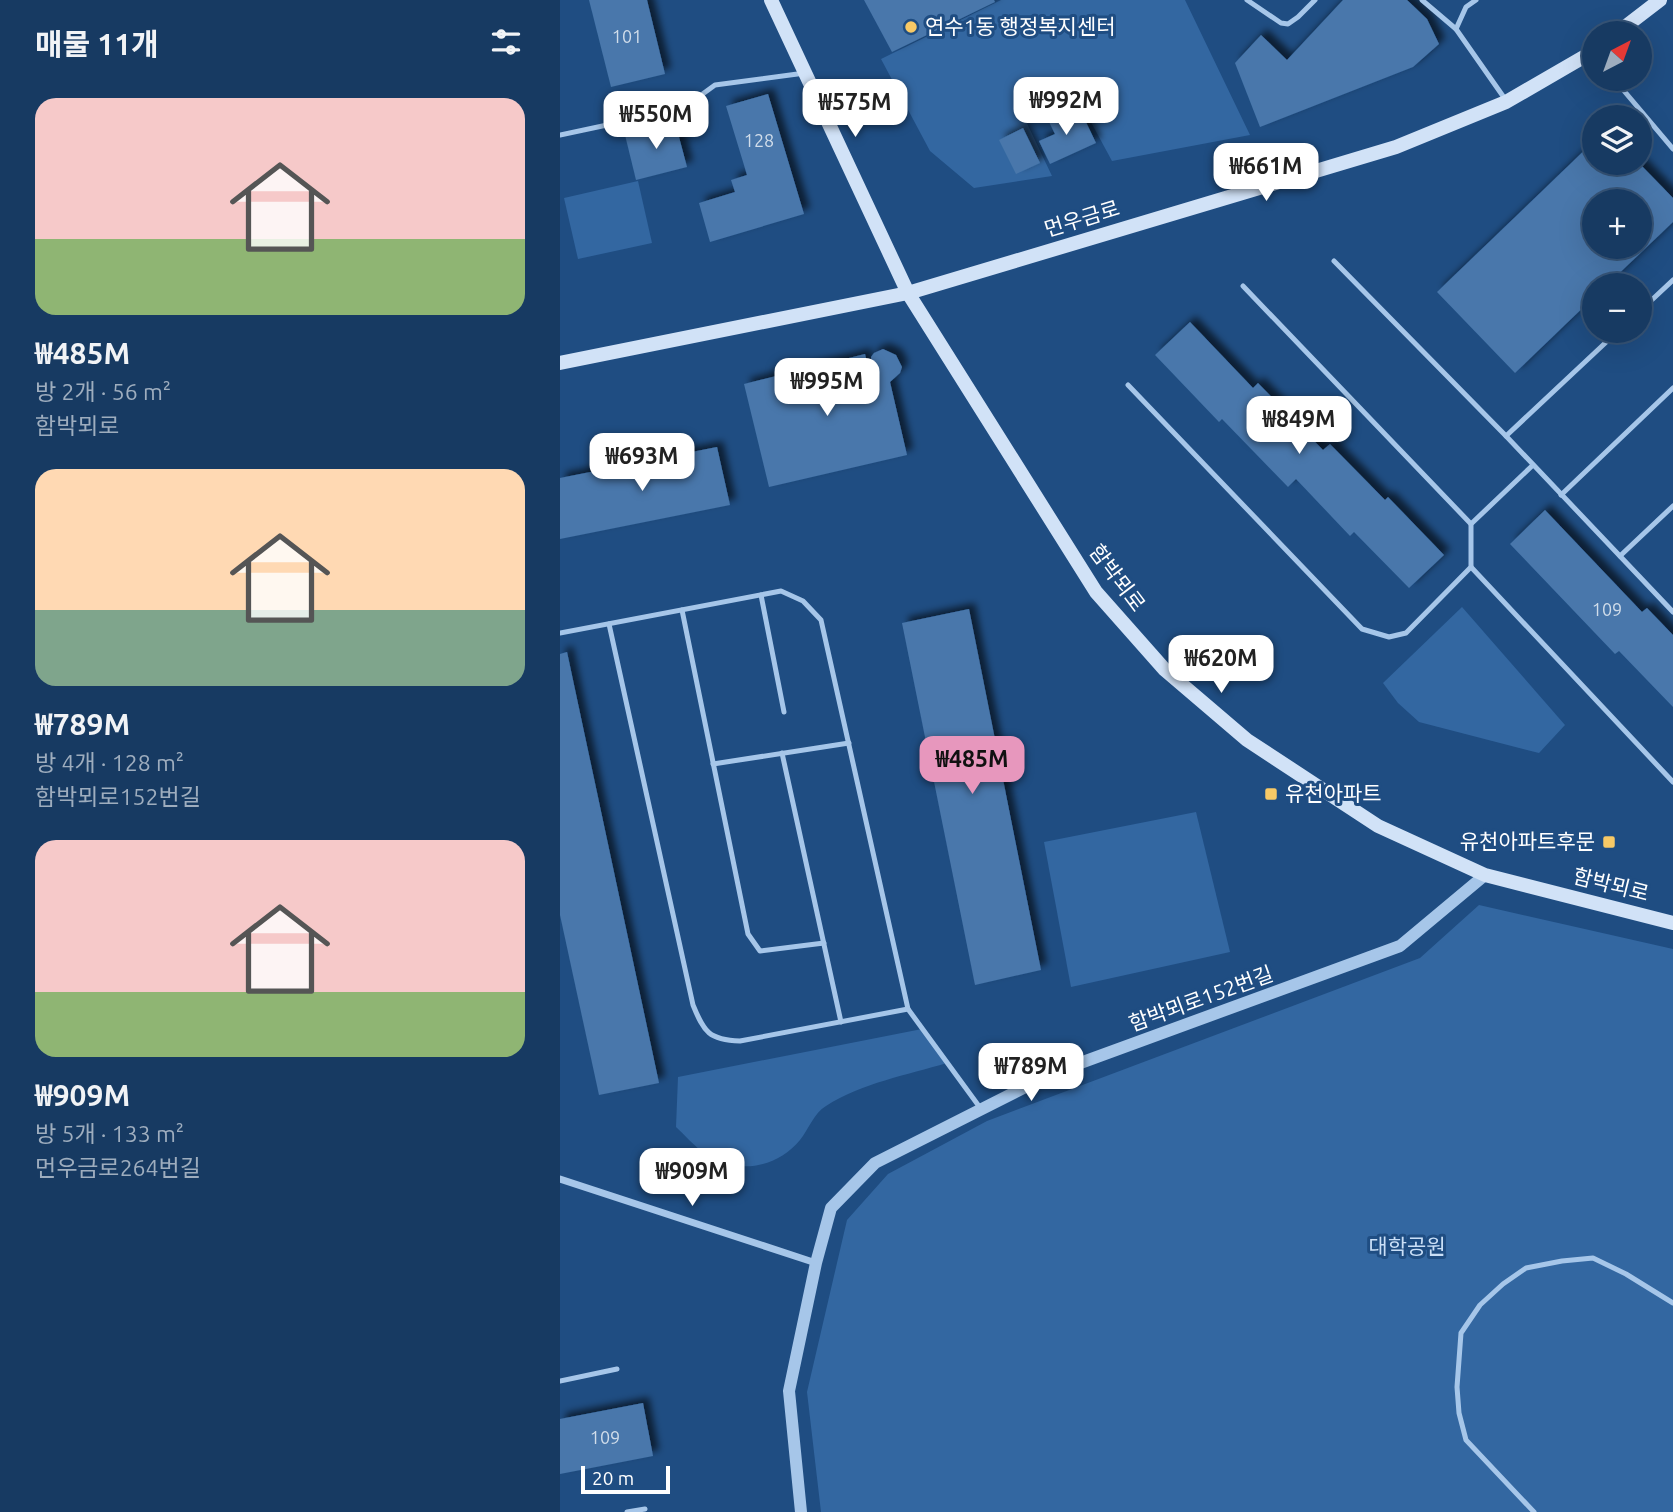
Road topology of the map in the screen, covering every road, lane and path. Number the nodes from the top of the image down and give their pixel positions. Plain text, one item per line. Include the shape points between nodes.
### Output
1 (771, 0) edge
2 (1247, 0) edge
3 (1315, 0) edge
4 (1422, 0) edge
5 (1476, 0) edge
6 (1660, 0) edge
7 (1633, 21) edge
8 (1456, 29) junction
9 (1582, 59) edge
10 (805, 73) junction
11 (1624, 91) edge
12 (1506, 102) junction
13 (560, 135) edge
14 (1673, 149) edge
15 (1334, 261) dead end
16 (1673, 280) edge
17 (1243, 286) dead end
18 (908, 293) junction
19 (1652, 300) edge
20 (1605, 343) edge
21 (560, 363) edge
22 (1128, 385) dead end
23 (1673, 388) edge
24 (1506, 436) junction
25 (1533, 465) junction
26 (1561, 495) junction
27 (1673, 506) edge
28 (1471, 524) junction
29 (1620, 556) junction
30 (1471, 567) junction
31 (761, 595) junction
32 (682, 610) junction
33 (1673, 612) edge
34 (608, 624) junction
35 (560, 633) edge
36 (784, 712) dead end
37 (849, 743) junction
38 (782, 753) junction
39 (713, 764) junction
40 (1673, 782) edge
41 (1485, 875) junction
42 (1673, 923) edge
43 (824, 943) junction
44 (908, 1009) junction
45 (842, 1022) junction
46 (981, 1109) junction
47 (560, 1179) edge
48 (816, 1264) junction
49 (1673, 1303) edge
50 (617, 1369) dead end
51 (560, 1381) edge
52 (645, 1509) dead end
53 (627, 1512) edge
54 (801, 1512) edge
55 (1534, 1512) edge

1 - 10 main road, 함박뫼로
2 - 3 lane via 1288,24
4 - 8 lane
5 - 8 lane via 1466,7
6 - 7 main road
8 - 12 lane
9 - 12 main road, 먼우금로
10 - 13 lane via 715,85 682,109
10 - 18 main road, 함박뫼로
11 - 14 lane
12 - 18 main road, 먼우금로 via 1396,147
15 - 24 lane
16 - 19 lane
17 - 28 lane
18 - 21 main road, 먼우금로
18 - 41 main road, 함박뫼로 via 1096,592 1165,670 1247,740 1378,826
20 - 24 lane
22 - 30 lane via 1362,629 1389,637 1406,633
23 - 26 lane
24 - 25 lane
25 - 26 lane
25 - 28 lane
26 - 29 lane
27 - 29 lane
28 - 30 lane
29 - 33 lane
30 - 40 lane
31 - 32 lane
31 - 36 lane
31 - 37 lane via 781,591 803,601 821,620
32 - 34 lane
32 - 39 lane
34 - 35 lane
34 - 45 lane via 693,1005 702,1028 719,1041 740,1041
37 - 38 lane
37 - 44 lane
38 - 39 lane
38 - 43 lane
39 - 43 lane via 748,934 761,951
41 - 42 main road, 함박뫼로
41 - 46 street, 함박뫼로152번길 via 1400,946 1053,1073
43 - 45 lane
44 - 45 lane
44 - 46 lane
46 - 48 street, 함박뫼로152번길 via 875,1163 831,1208
47 - 48 street
48 - 54 street, 함박뫼로152번길 via 789,1391
49 - 55 lane via 1593,1258 1562,1261 1526,1268 1503,1284 1480,1305 1461,1333 1457,1387 1466,1440
50 - 51 lane
52 - 53 lane

